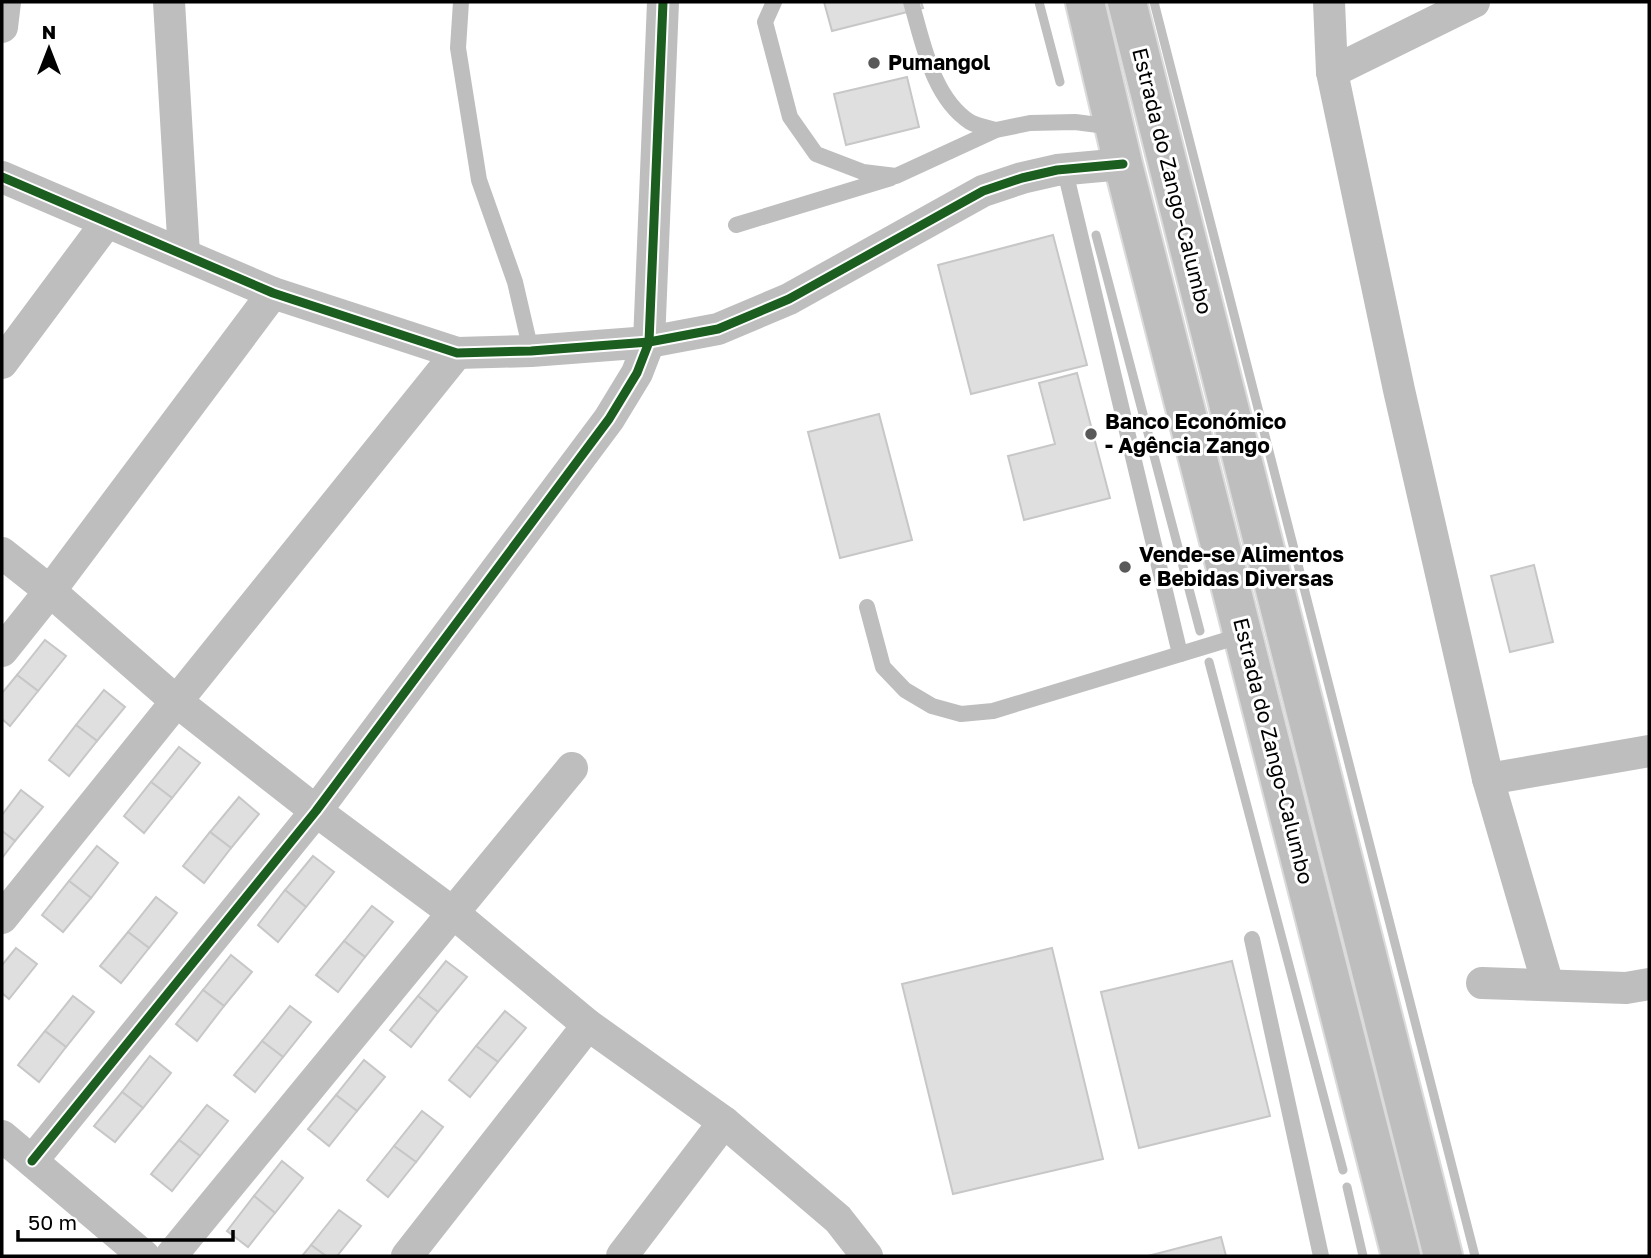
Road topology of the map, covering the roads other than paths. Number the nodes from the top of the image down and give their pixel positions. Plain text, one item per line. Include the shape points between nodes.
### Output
1 (5, 2) edge
2 (169, 2) edge
3 (461, 2) edge
4 (663, 2) edge
5 (774, 2) edge
6 (911, 2) edge
7 (1084, 2) edge
8 (1127, 2) edge
9 (1329, 2) edge
10 (1474, 2) edge
11 (2, 27) edge
12 (1332, 72) junction
13 (1114, 127) junction
14 (996, 130) junction
15 (1123, 164) junction
16 (1065, 171) junction
17 (896, 176) junction
18 (2, 177) edge
19 (107, 222) junction
20 (736, 225) dead end
21 (184, 254) junction
22 (273, 293) junction
23 (649, 342) junction
24 (531, 351) junction
25 (457, 353) junction
26 (2, 363) edge
27 (2, 553) edge
28 (50, 591) junction
29 (867, 607) dead end
30 (1243, 635) junction
31 (2, 651) edge
32 (1180, 654) junction
33 (176, 701) junction
34 (1649, 751) edge
35 (572, 768) dead end
36 (1488, 779) junction
37 (316, 811) junction
38 (452, 912) junction
39 (2, 918) edge
40 (1252, 939) dead end
41 (1482, 983) dead end
42 (1649, 984) edge
43 (1548, 985) junction
44 (588, 1025) junction
45 (724, 1122) junction
46 (2, 1136) edge
47 (32, 1161) junction
48 (144, 1256) edge
49 (171, 1256) edge
50 (407, 1256) edge
51 (622, 1256) edge
52 (867, 1256) edge
53 (1321, 1256) edge
54 (1401, 1256) edge
55 (1443, 1256) edge

1 - 11 street
2 - 21 street
3 - 24 lane via 458,48 479,180 515,282
4 - 23 street
5 - 17 lane via 765,22 790,117 816,154 863,172
6 - 14 lane via 932,72 951,103 971,123
7 - 13 main road, Estrada do Zango-Calumbo
8 - 55 main road, Estrada do Zango-Calumbo
9 - 12 street
10 - 12 street
12 - 36 street
13 - 14 lane via 1041,122
13 - 15 main road, Estrada do Zango-Calumbo
14 - 17 lane
15 - 16 street
15 - 30 main road, Estrada do Zango-Calumbo
16 - 23 street via 983,191 789,299 718,329
16 - 32 lane
17 - 20 lane
18 - 19 street
19 - 21 street
19 - 26 street
21 - 22 street
22 - 25 street
22 - 28 street
23 - 24 street
23 - 37 street via 637,373 609,419
24 - 25 street
25 - 33 street
27 - 28 street
28 - 31 street
28 - 33 street
29 - 32 lane via 883,667 905,690 932,706 961,714 993,711
30 - 32 lane
30 - 54 main road, Estrada do Zango-Calumbo
33 - 37 street
33 - 39 street
34 - 36 street
35 - 38 street
36 - 43 street
37 - 38 street
37 - 47 street
38 - 44 street
38 - 49 street
40 - 53 lane
41 - 43 street
42 - 43 street via 1626,988
44 - 45 street
44 - 50 street
45 - 51 street
45 - 52 street via 838,1219
46 - 47 street
47 - 48 street

